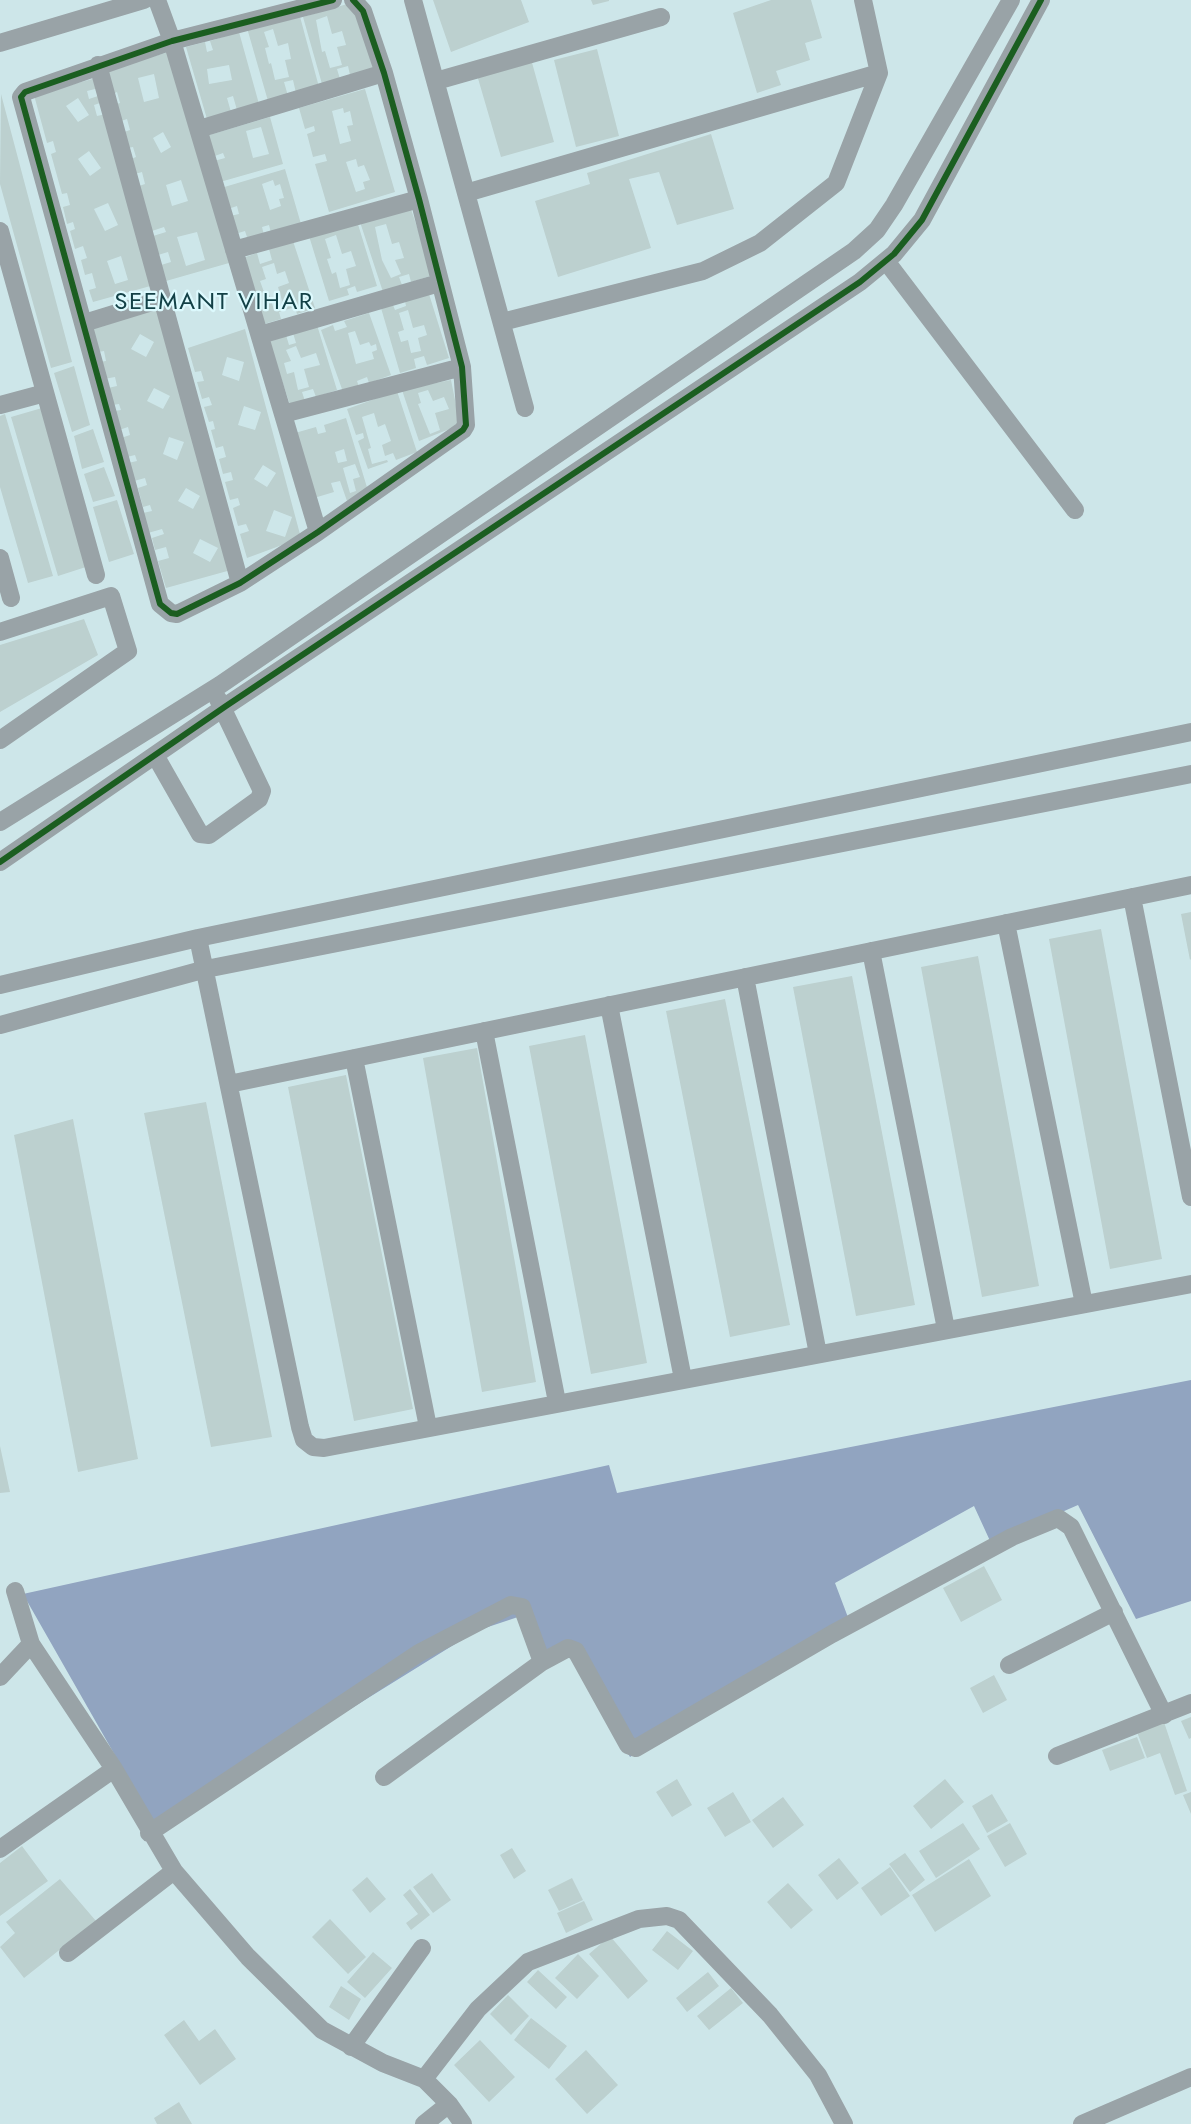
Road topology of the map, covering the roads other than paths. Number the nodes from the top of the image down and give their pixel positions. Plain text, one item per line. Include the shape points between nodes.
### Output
1 (144, 0) edge
2 (157, 0) edge
3 (333, 0) edge
4 (353, 0) edge
5 (413, 0) edge
6 (863, 0) edge
7 (1011, 0) edge
8 (1041, 0) edge
9 (661, 17) dead end
10 (172, 41) junction
11 (0, 43) edge
12 (98, 65) junction
13 (384, 73) junction
14 (879, 73) junction
15 (436, 81) junction
16 (199, 129) junction
17 (466, 193) junction
18 (419, 199) junction
19 (0, 231) edge
20 (234, 250) junction
21 (886, 261) junction
22 (439, 282) junction
23 (162, 299) junction
24 (502, 322) junction
25 (84, 323) junction
26 (260, 335) junction
27 (462, 367) junction
28 (45, 393) junction
29 (0, 405) edge
30 (525, 408) dead end
31 (284, 414) junction
32 (1076, 510) dead end
33 (318, 532) junction
34 (0, 558) edge
35 (96, 574) dead end
36 (240, 583) junction
37 (11, 598) dead end
38 (0, 632) edge
39 (212, 689) junction
40 (223, 708) junction
41 (1191, 732) edge
42 (0, 740) edge
43 (155, 755) junction
44 (1191, 774) edge
45 (0, 822) edge
46 (0, 862) edge
47 (1191, 885) edge
48 (1132, 897) junction
49 (1006, 923) junction
50 (198, 938) junction
51 (871, 951) junction
52 (206, 969) junction
53 (745, 977) junction
54 (0, 985) edge
55 (609, 1005) junction
56 (0, 1025) edge
57 (484, 1031) junction
58 (354, 1058) junction
59 (229, 1084) junction
60 (1191, 1197) edge
61 (1191, 1284) edge
62 (1084, 1304) junction
63 (946, 1329) junction
64 (818, 1354) junction
65 (683, 1379) junction
66 (557, 1402) junction
67 (428, 1427) junction
68 (15, 1591) dead end
69 (1114, 1612) junction
70 (31, 1644) junction
71 (542, 1662) junction
72 (1009, 1665) dead end
73 (0, 1677) edge
74 (1191, 1703) edge
75 (1164, 1715) junction
76 (1058, 1756) dead end
77 (114, 1769) junction
78 (384, 1777) dead end
79 (149, 1833) junction
80 (0, 1849) edge
81 (174, 1871) junction
82 (422, 1948) dead end
83 (68, 1953) dead end
84 (351, 2047) junction
85 (1191, 2077) edge
86 (424, 2079) junction
87 (449, 2104) junction
88 (424, 2124) edge
89 (463, 2124) edge
90 (844, 2124) edge
91 (1082, 2124) edge

1 - 11 street
2 - 10 street
3 - 10 street
4 - 13 street via 363,11
5 - 15 street
6 - 14 street
7 - 39 street via 894,205 877,230 854,251
8 - 21 street via 922,220
9 - 15 street
10 - 12 street
10 - 16 street
12 - 23 street
12 - 25 street via 25,92 21,97
13 - 16 street
13 - 18 street
14 - 17 street
14 - 24 street via 836,183 760,243 703,271
15 - 17 street
16 - 20 street
17 - 24 street
18 - 20 street
18 - 22 street
19 - 28 street
20 - 26 street
21 - 32 street
21 - 40 street
22 - 26 street
22 - 27 street
23 - 25 street
23 - 36 street
24 - 30 street
25 - 36 street via 160,604 177,614
26 - 31 street
27 - 31 street
27 - 33 street via 468,419 464,430
28 - 29 street
28 - 35 street
31 - 33 street
33 - 36 street
34 - 37 street
38 - 42 street via 111,596 128,651
39 - 40 street
39 - 45 street
40 - 43 street
40 - 43 street via 262,796 209,835 200,834
41 - 50 street
43 - 46 street
44 - 52 street
47 - 48 street
48 - 49 street
48 - 60 street
49 - 51 street
49 - 62 street
50 - 52 street
50 - 54 street
51 - 53 street
51 - 63 street
52 - 56 street
52 - 59 street
53 - 55 street
53 - 64 street
55 - 57 street
55 - 65 street
57 - 58 street
57 - 66 street
58 - 59 street
58 - 67 street
59 - 67 street via 304,1440 313,1447 324,1448
61 - 62 street
62 - 63 street
63 - 64 street
64 - 65 street
65 - 66 street
66 - 67 street
68 - 70 street
69 - 71 street via 1071,1527 1058,1518 1012,1537 832,1634 636,1748 628,1745 576,1651 568,1648
69 - 72 street
69 - 75 street
70 - 73 street
70 - 77 street
71 - 78 street
71 - 79 street via 522,1607 511,1605 418,1653
74 - 75 street
75 - 76 street
77 - 79 street
77 - 80 street
79 - 81 street
81 - 83 street
81 - 84 street via 248,1958 322,2030
82 - 84 street
84 - 86 street
85 - 91 street
86 - 87 street
86 - 90 street via 478,2009 528,1962 639,1919 667,1916 679,1920 770,2015 818,2076
87 - 88 street
87 - 89 street

